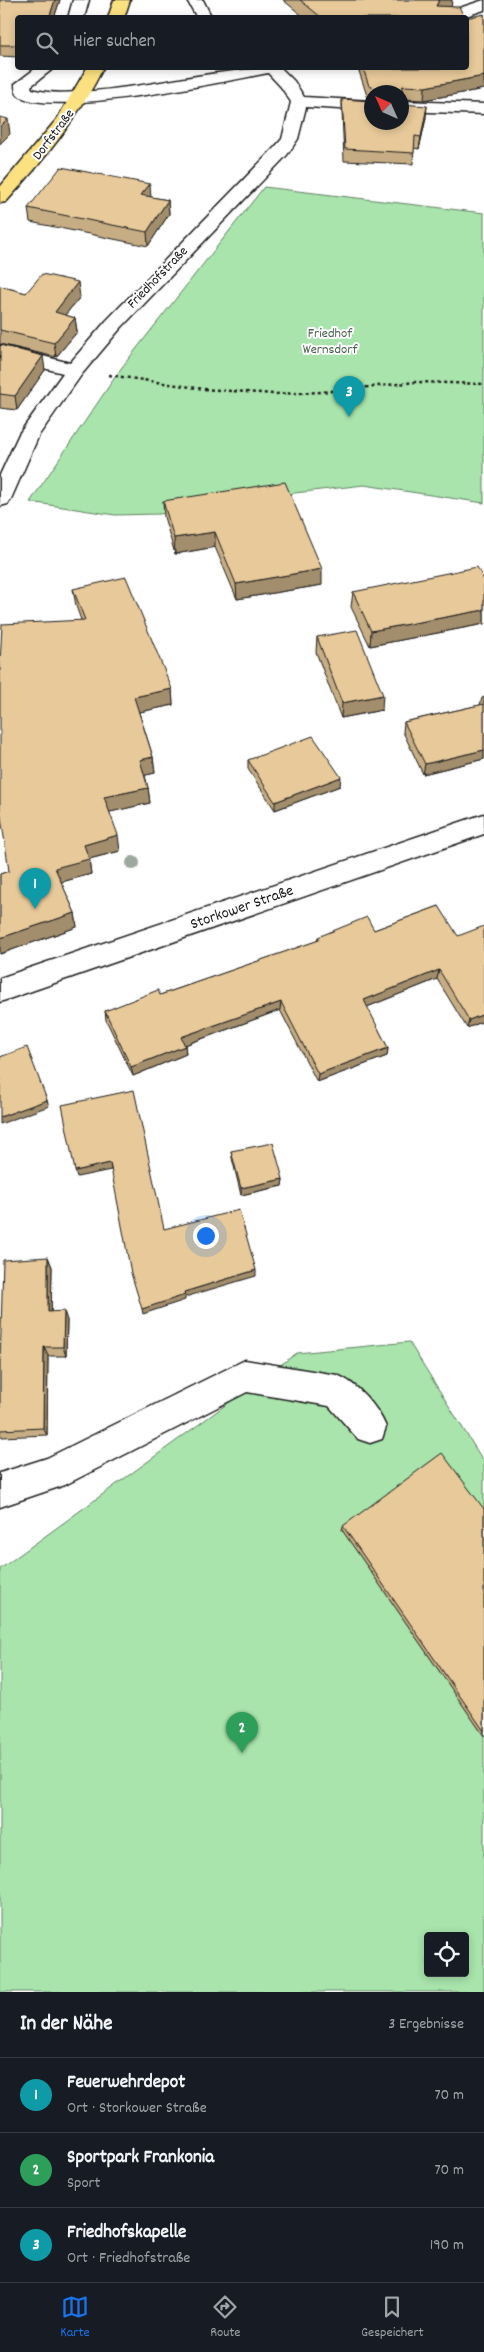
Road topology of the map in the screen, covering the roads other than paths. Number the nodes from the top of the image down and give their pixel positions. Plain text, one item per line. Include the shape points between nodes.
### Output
1 (80, 0) edge
2 (122, 0) edge
3 (195, 0) edge
4 (484, 5) edge
5 (77, 15) edge
6 (117, 15) edge
7 (203, 15) edge
8 (452, 15) edge
9 (43, 70) edge
10 (94, 70) edge
11 (244, 70) edge
12 (274, 70) edge
13 (230, 71) edge
14 (81, 97) junction
15 (300, 102) junction
16 (364, 106) edge
17 (409, 106) edge
18 (484, 109) edge
19 (0, 198) edge
20 (0, 351) edge
21 (75, 370) junction
22 (0, 499) edge
23 (484, 824) edge
24 (0, 990) edge
25 (370, 1427) dead end
26 (0, 1490) edge

1 - 5 street
2 - 6 main road
3 - 7 street
4 - 8 street
9 - 14 street, Dorfstraße via 23,84 24,92 38,97
10 - 14 main road
11 - 13 street
12 - 15 street
13 - 14 street
14 - 19 main road, Dorfstraße via 48,146
15 - 16 street
15 - 21 street, Friedhofstraße via 292,133 281,151 113,325
17 - 18 street
20 - 21 street
21 - 22 street, Friedhofstraße via 29,434
23 - 24 street, Storkower Straße
25 - 26 street via 337,1391 245,1376 53,1473

